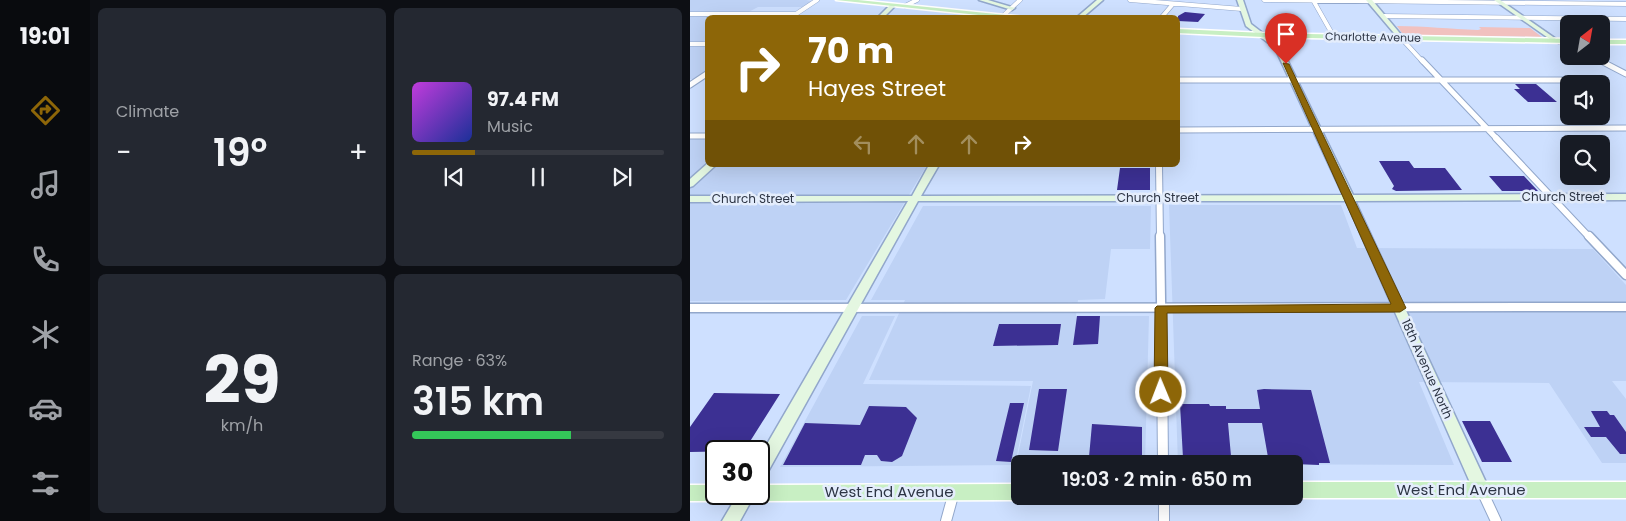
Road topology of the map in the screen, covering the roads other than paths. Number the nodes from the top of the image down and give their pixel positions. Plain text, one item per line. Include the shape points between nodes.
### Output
1 (817, 0) edge
2 (839, 0) edge
3 (917, 0) edge
4 (982, 0) edge
5 (1020, 0) edge
6 (1100, 0) edge
7 (1130, 0) edge
8 (1240, 0) edge
9 (1264, 0) edge
10 (1313, 0) edge
11 (862, 1) edge
12 (1165, 1) edge
13 (1370, 1) edge
14 (1435, 1) edge
15 (1500, 1) edge
16 (1174, 4) junction
17 (1626, 4) edge
18 (893, 5) junction
19 (905, 6) junction
20 (1012, 8) junction
21 (1242, 9) junction
22 (690, 14) edge
23 (797, 14) joint
24 (881, 15) edge
25 (967, 15) edge
26 (1004, 15) joint
27 (1082, 15) edge
28 (1164, 15) edge
29 (1383, 16) junction
30 (1449, 17) junction
31 (1456, 17) junction
32 (1522, 18) junction
33 (1626, 19) edge
34 (1248, 25) junction
35 (1180, 31) edge
36 (1236, 35) junction
37 (1263, 36) junction
38 (1289, 36) junction
39 (1334, 37) junction
40 (1402, 38) junction
41 (1556, 41) junction
42 (1560, 41) edge
43 (1610, 42) edge
44 (1560, 43) edge
45 (1625, 43) edge
46 (690, 44) edge
47 (705, 44) edge
48 (1275, 44) junction
49 (1608, 65) edge
50 (1626, 74) edge
51 (705, 75) edge
52 (1180, 80) edge
53 (1293, 80) junction
54 (1442, 80) junction
55 (1560, 80) edge
56 (693, 81) edge
57 (690, 85) edge
58 (1626, 128) edge
59 (1316, 129) junction
60 (1488, 129) junction
61 (1180, 130) edge
62 (690, 136) edge
63 (705, 136) edge
64 (709, 167) edge
65 (933, 167) edge
66 (1159, 167) edge
67 (690, 184) edge
68 (1348, 197) junction
69 (1553, 197) junction
70 (1626, 197) edge
71 (915, 198) junction
72 (1160, 198) junction
73 (690, 199) edge
74 (1626, 275) edge
75 (690, 308) edge
76 (1161, 308) junction
77 (1400, 308) junction
78 (1626, 308) edge
79 (852, 309) junction
80 (770, 453) edge
81 (1163, 455) edge
82 (1303, 490) edge
83 (1626, 490) edge
84 (1482, 491) junction
85 (954, 492) junction
86 (1011, 492) edge
87 (690, 493) edge
88 (705, 493) edge
89 (770, 493) edge
90 (740, 505) edge
91 (1164, 505) edge
92 (731, 521) edge
93 (946, 521) edge
94 (1164, 521) edge
95 (1496, 521) edge

1 - 23 street
2 - 11 main road
3 - 19 street
4 - 20 main road
5 - 20 street
6 - 27 main road
7 - 12 street
8 - 21 main road
9 - 10 street
10 - 13 street
10 - 39 street
11 - 18 main road
12 - 16 street
13 - 14 street
13 - 29 main road
14 - 15 street
14 - 30 street
14 - 31 street
15 - 17 street
15 - 32 main road
16 - 21 street
16 - 28 street
18 - 19 main road
18 - 24 main road
19 - 25 main road
20 - 26 street
21 - 34 main road
22 - 23 street
25 - 26 main road
29 - 30 street
29 - 40 main road
30 - 31 street
31 - 32 street
32 - 33 street
32 - 41 main road
34 - 36 main road
34 - 37 main road, 18th Avenue North
35 - 36 main road, Charlotte Avenue
36 - 37 main road, Charlotte Avenue
37 - 38 main road, Charlotte Avenue
37 - 48 main road, 18th Avenue North
38 - 39 main road, Charlotte Avenue
38 - 48 main road
39 - 40 main road, Charlotte Avenue
40 - 41 main road, Charlotte Avenue
40 - 54 street
41 - 42 main road, Charlotte Avenue
41 - 44 street
43 - 45 main road
46 - 47 street
48 - 53 main road, 18th Avenue North
49 - 50 street
51 - 56 street
52 - 53 street
53 - 54 street
53 - 59 main road, 18th Avenue North
54 - 55 street
54 - 60 street
56 - 57 street
58 - 60 street
59 - 60 street
59 - 61 street
59 - 68 main road, 18th Avenue North
60 - 69 street
62 - 63 street
64 - 67 main road
65 - 71 main road
66 - 72 street
68 - 69 main road, Church Street
68 - 72 main road, Church Street
68 - 77 main road, 18th Avenue North
69 - 70 main road, Church Street
69 - 74 street
71 - 72 main road, Church Street
71 - 73 main road, Church Street
71 - 79 main road
72 - 76 street
75 - 79 street
76 - 77 street
76 - 79 street
76 - 81 street
77 - 78 street
77 - 84 main road, 18th Avenue North
79 - 80 main road
82 - 84 main road, West End Avenue
83 - 84 main road, West End Avenue
84 - 95 street
85 - 86 main road, West End Avenue
85 - 89 main road, West End Avenue
85 - 93 street
87 - 88 main road
90 - 92 main road
91 - 94 street

